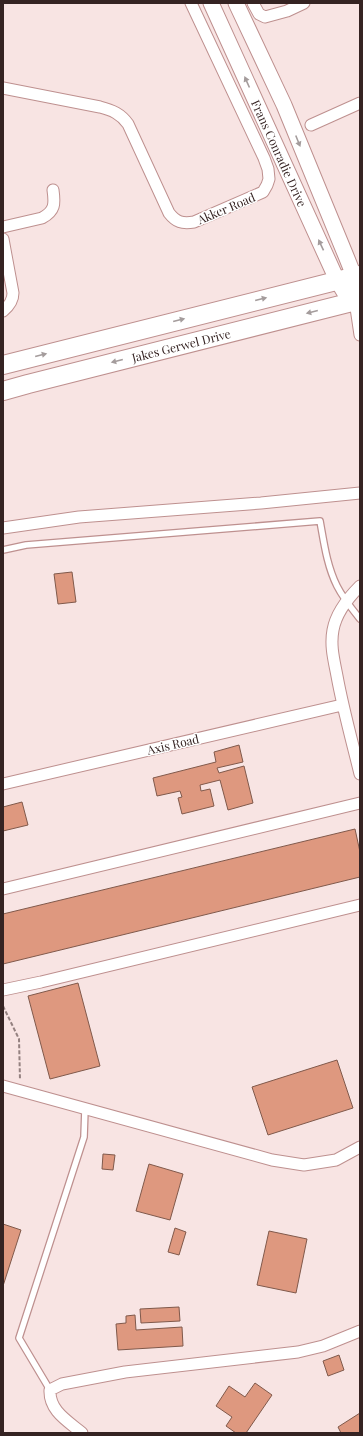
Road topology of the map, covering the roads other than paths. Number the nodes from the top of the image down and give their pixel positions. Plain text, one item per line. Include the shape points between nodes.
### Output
1 (191, 3) edge
2 (211, 3) edge
3 (236, 3) edge
4 (253, 3) edge
5 (304, 3) edge
6 (3, 88) edge
7 (360, 103) edge
8 (311, 125) dead end
9 (53, 190) dead end
10 (3, 227) edge
11 (3, 239) edge
12 (350, 277) edge
13 (355, 304) edge
14 (3, 311) edge
15 (360, 335) edge
16 (3, 365) edge
17 (3, 391) edge
18 (360, 493) edge
19 (3, 528) edge
20 (3, 550) edge
21 (360, 586) edge
22 (346, 601) junction
23 (360, 619) edge
24 (342, 705) junction
25 (360, 774) edge
26 (3, 784) edge
27 (360, 803) edge
28 (3, 889) edge
29 (360, 905) edge
30 (3, 990) edge
31 (3, 1086) edge
32 (85, 1109) junction
33 (360, 1147) edge
34 (360, 1331) edge
35 (50, 1390) junction
36 (82, 1433) edge

1 - 6 street, Akker Road via 264,158 269,179 263,192 194,222 180,223 169,213 128,124 119,114 100,107
12 -> 2 main road, Frans Conradie Drive
3 -> 12 main road, Frans Conradie Drive via 284,105
4 - 5 street via 259,14 266,17
7 - 8 street
9 - 10 street via 54,204 47,216
11 - 14 street via 13,293 10,305
12 - 13 main road, Frans Conradie Drive
16 -> 12 highway, Jakes Gerwel Drive
13 - 15 street
13 -> 17 highway, Jakes Gerwel Drive
18 - 19 street via 79,517
20 - 22 lane via 26,545 320,521 329,567
21 - 22 street
22 - 23 lane
22 - 24 street via 333,628 331,644
24 - 25 street
24 - 26 street, Axis Road
27 - 28 street
29 - 30 street
31 - 32 street
32 - 33 street via 272,1160 304,1165 336,1160
32 - 35 lane via 84,1137 19,1338
34 - 35 street via 323,1346 298,1352 125,1372 62,1384
35 - 36 street via 54,1409

